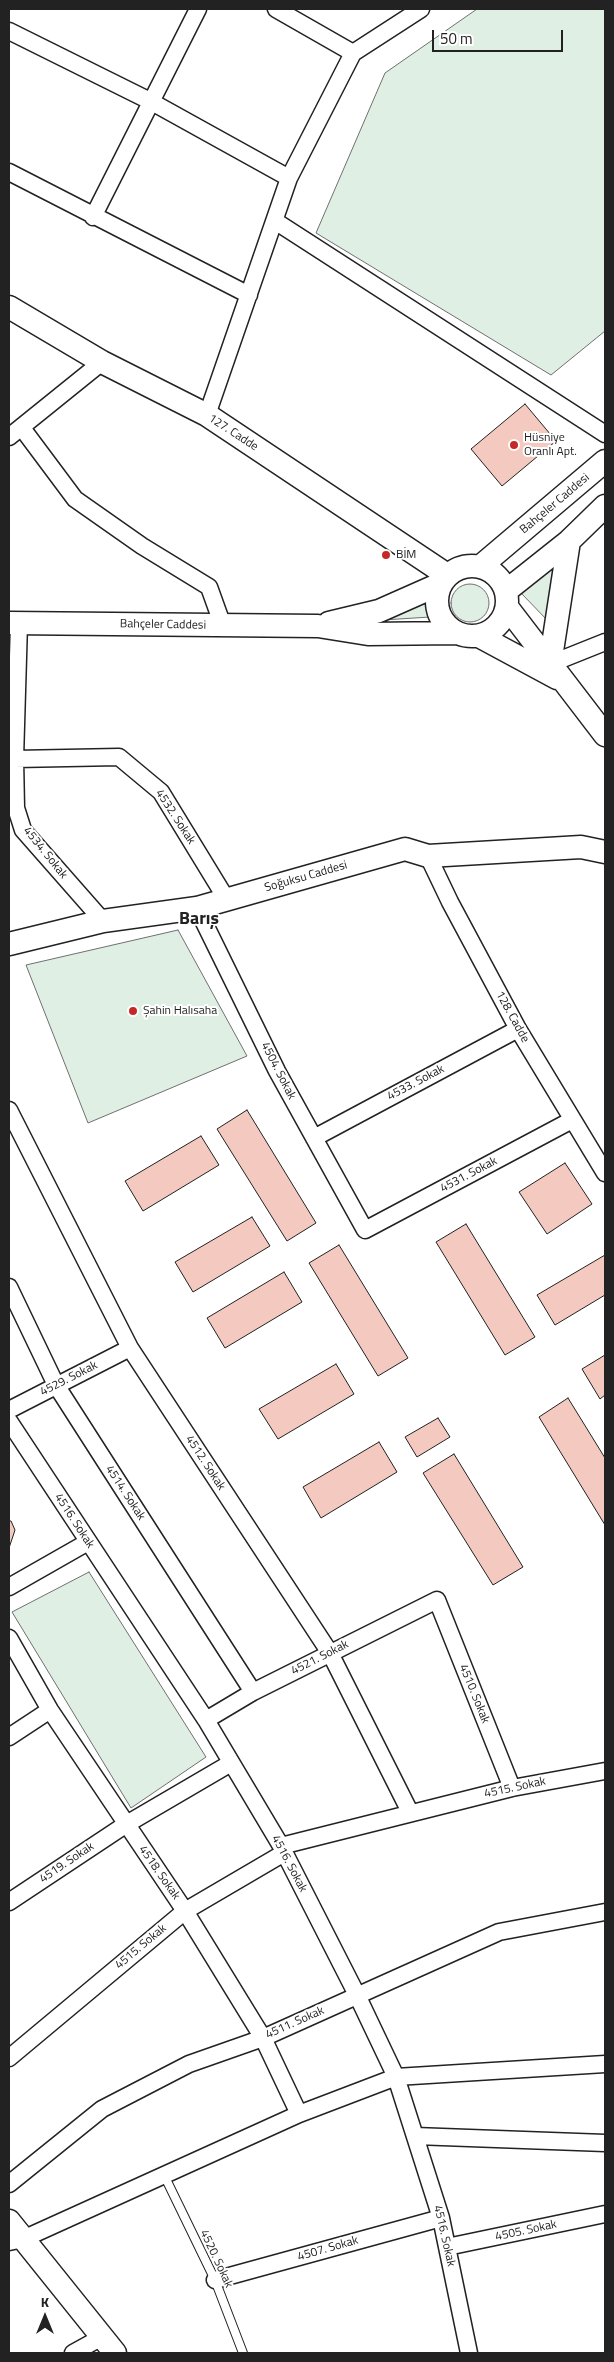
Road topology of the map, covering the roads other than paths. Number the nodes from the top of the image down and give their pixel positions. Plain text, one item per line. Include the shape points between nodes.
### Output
1 (198, 9) edge
2 (276, 9) edge
3 (421, 9) edge
4 (9, 31) edge
5 (353, 53) junction
6 (150, 101) junction
7 (9, 172) edge
8 (289, 178) junction
9 (93, 216) junction
10 (274, 221) junction
11 (249, 295) junction
12 (9, 307) edge
13 (102, 362) junction
14 (208, 416) junction
15 (15, 432) edge
16 (605, 434) edge
17 (605, 461) edge
18 (605, 506) edge
19 (569, 541) junction
20 (481, 566) junction
21 (444, 579) junction
22 (506, 599) junction
23 (14, 623) edge
24 (222, 626) junction
25 (318, 626) junction
26 (456, 633) junction
27 (478, 636) junction
28 (605, 642) edge
29 (556, 672) junction
30 (605, 735) edge
31 (15, 759) junction
32 (605, 852) edge
33 (428, 856) junction
34 (226, 900) junction
35 (197, 908) junction
36 (102, 921) junction
37 (9, 944) edge
38 (518, 1029) junction
39 (9, 1110) edge
40 (572, 1120) junction
41 (314, 1138) junction
42 (605, 1173) edge
43 (365, 1230) joint
44 (9, 1287) edge
45 (130, 1348) junction
46 (56, 1385) junction
47 (9, 1410) edge
48 (9, 1421) edge
49 (88, 1542) junction
50 (9, 1587) edge
51 (437, 1600) joint
52 (9, 1638) edge
53 (330, 1653) junction
54 (253, 1692) junction
55 (50, 1710) junction
56 (206, 1720) junction
57 (9, 1737) edge
58 (232, 1763) junction
59 (605, 1771) edge
60 (512, 1788) junction
61 (410, 1812) junction
62 (125, 1824) junction
63 (282, 1849) junction
64 (9, 1902) edge
65 (185, 1910) junction
66 (605, 1912) edge
67 (357, 1995) junction
68 (263, 2038) junction
69 (9, 2058) edge
70 (605, 2064) edge
71 (396, 2077) junction
72 (298, 2114) junction
73 (415, 2136) junction
74 (605, 2143) edge
75 (164, 2175) junction
76 (9, 2184) edge
77 (605, 2214) edge
78 (441, 2218) junction
79 (9, 2222) edge
80 (16, 2241) edge
81 (447, 2247) junction
82 (215, 2280) junction
83 (109, 2345) edge
84 (73, 2353) edge
85 (243, 2353) edge
86 (469, 2353) edge

1 - 6 street
2 - 5 street
3 - 5 street
4 - 6 street
5 - 8 street
6 - 8 street
6 - 9 street
7 - 9 street
8 - 10 street
9 - 11 street
10 - 11 street
10 - 16 street
11 - 14 street
12 - 13 street, 127. Cadde
13 - 14 street, 127. Cadde
13 - 15 street
14 - 21 street, 127. Cadde
15 - 24 street via 75,499 142,546 209,587
17 - 20 street, Bahçeler Caddesi
18 - 19 street
19 - 22 street
19 - 29 street
20 - 21 street via 458,568
20 - 22 street via 501,580
21 - 25 street via 379,611
21 - 26 street via 436,594 436,606 446,626
22 - 27 street via 498,625
22 - 29 street
23 - 24 street, Bahçeler Caddesi
23 - 31 street, 4534. Sokak
24 - 25 street, Bahçeler Caddesi
25 - 26 street via 368,634
26 - 27 street
27 - 29 street
28 - 29 street
29 - 30 street
31 - 34 street, 4532. Sokak via 119,757 161,792
31 - 36 street, 4534. Sokak via 16,808 23,830
32 - 33 street, Soğuksu Caddesi via 581,847
33 - 34 street, Soğuksu Caddesi via 405,849
33 - 38 street, 128. Cadde
34 - 35 street, Soğuksu Caddesi
35 - 36 street, Soğuksu Caddesi
35 - 41 street, 4504. Sokak via 277,1071
36 - 37 street, Soğuksu Caddesi
38 - 40 street, 128. Cadde
38 - 41 street, 4533. Sokak
39 - 45 street, 4512. Sokak
40 - 42 street, 128. Cadde
40 - 43 street, 4531. Sokak
41 - 43 street, 4504. Sokak
44 - 46 street, 4514. Sokak
45 - 46 street, 4529. Sokak
45 - 53 street, 4512. Sokak
46 - 47 street, 4529. Sokak
46 - 54 street, 4514. Sokak
48 - 49 street, 4516. Sokak
49 - 50 street
49 - 56 street, 4516. Sokak
51 - 53 street, 4521. Sokak
51 - 60 street, 4510. Sokak
52 - 55 street, 4518. Sokak
53 - 54 street, 4521. Sokak
53 - 61 street, 4512. Sokak
54 - 56 street, 4521. Sokak
55 - 57 street
55 - 62 street, 4518. Sokak
56 - 58 street, 4516. Sokak
58 - 62 street, 4519. Sokak
58 - 63 street, 4516. Sokak
59 - 60 street, 4515. Sokak
60 - 61 street, 4515. Sokak
61 - 63 street, 4515. Sokak
62 - 64 street, 4519. Sokak
62 - 65 street, 4518. Sokak
63 - 65 street, 4515. Sokak
63 - 67 street, 4516. Sokak
65 - 68 street, 4518. Sokak
65 - 69 street, 4515. Sokak
66 - 67 street, 4511. Sokak via 499,1932
67 - 68 street, 4511. Sokak
67 - 71 street, 4516. Sokak
68 - 72 street, 4518. Sokak
68 - 76 street, 4511. Sokak via 189,2064 102,2110
70 - 71 street
71 - 72 street
71 - 73 street, 4516. Sokak
72 - 75 street
73 - 74 street
73 - 78 street, 4516. Sokak
75 - 80 street
75 - 82 lane, 4520. Sokak
77 - 81 street, 4505. Sokak
78 - 81 street, 4516. Sokak
78 - 82 street, 4507. Sokak
79 - 80 street
80 - 83 street
81 - 86 street, 4516. Sokak
82 - 85 lane, 4520. Sokak
83 - 84 street

